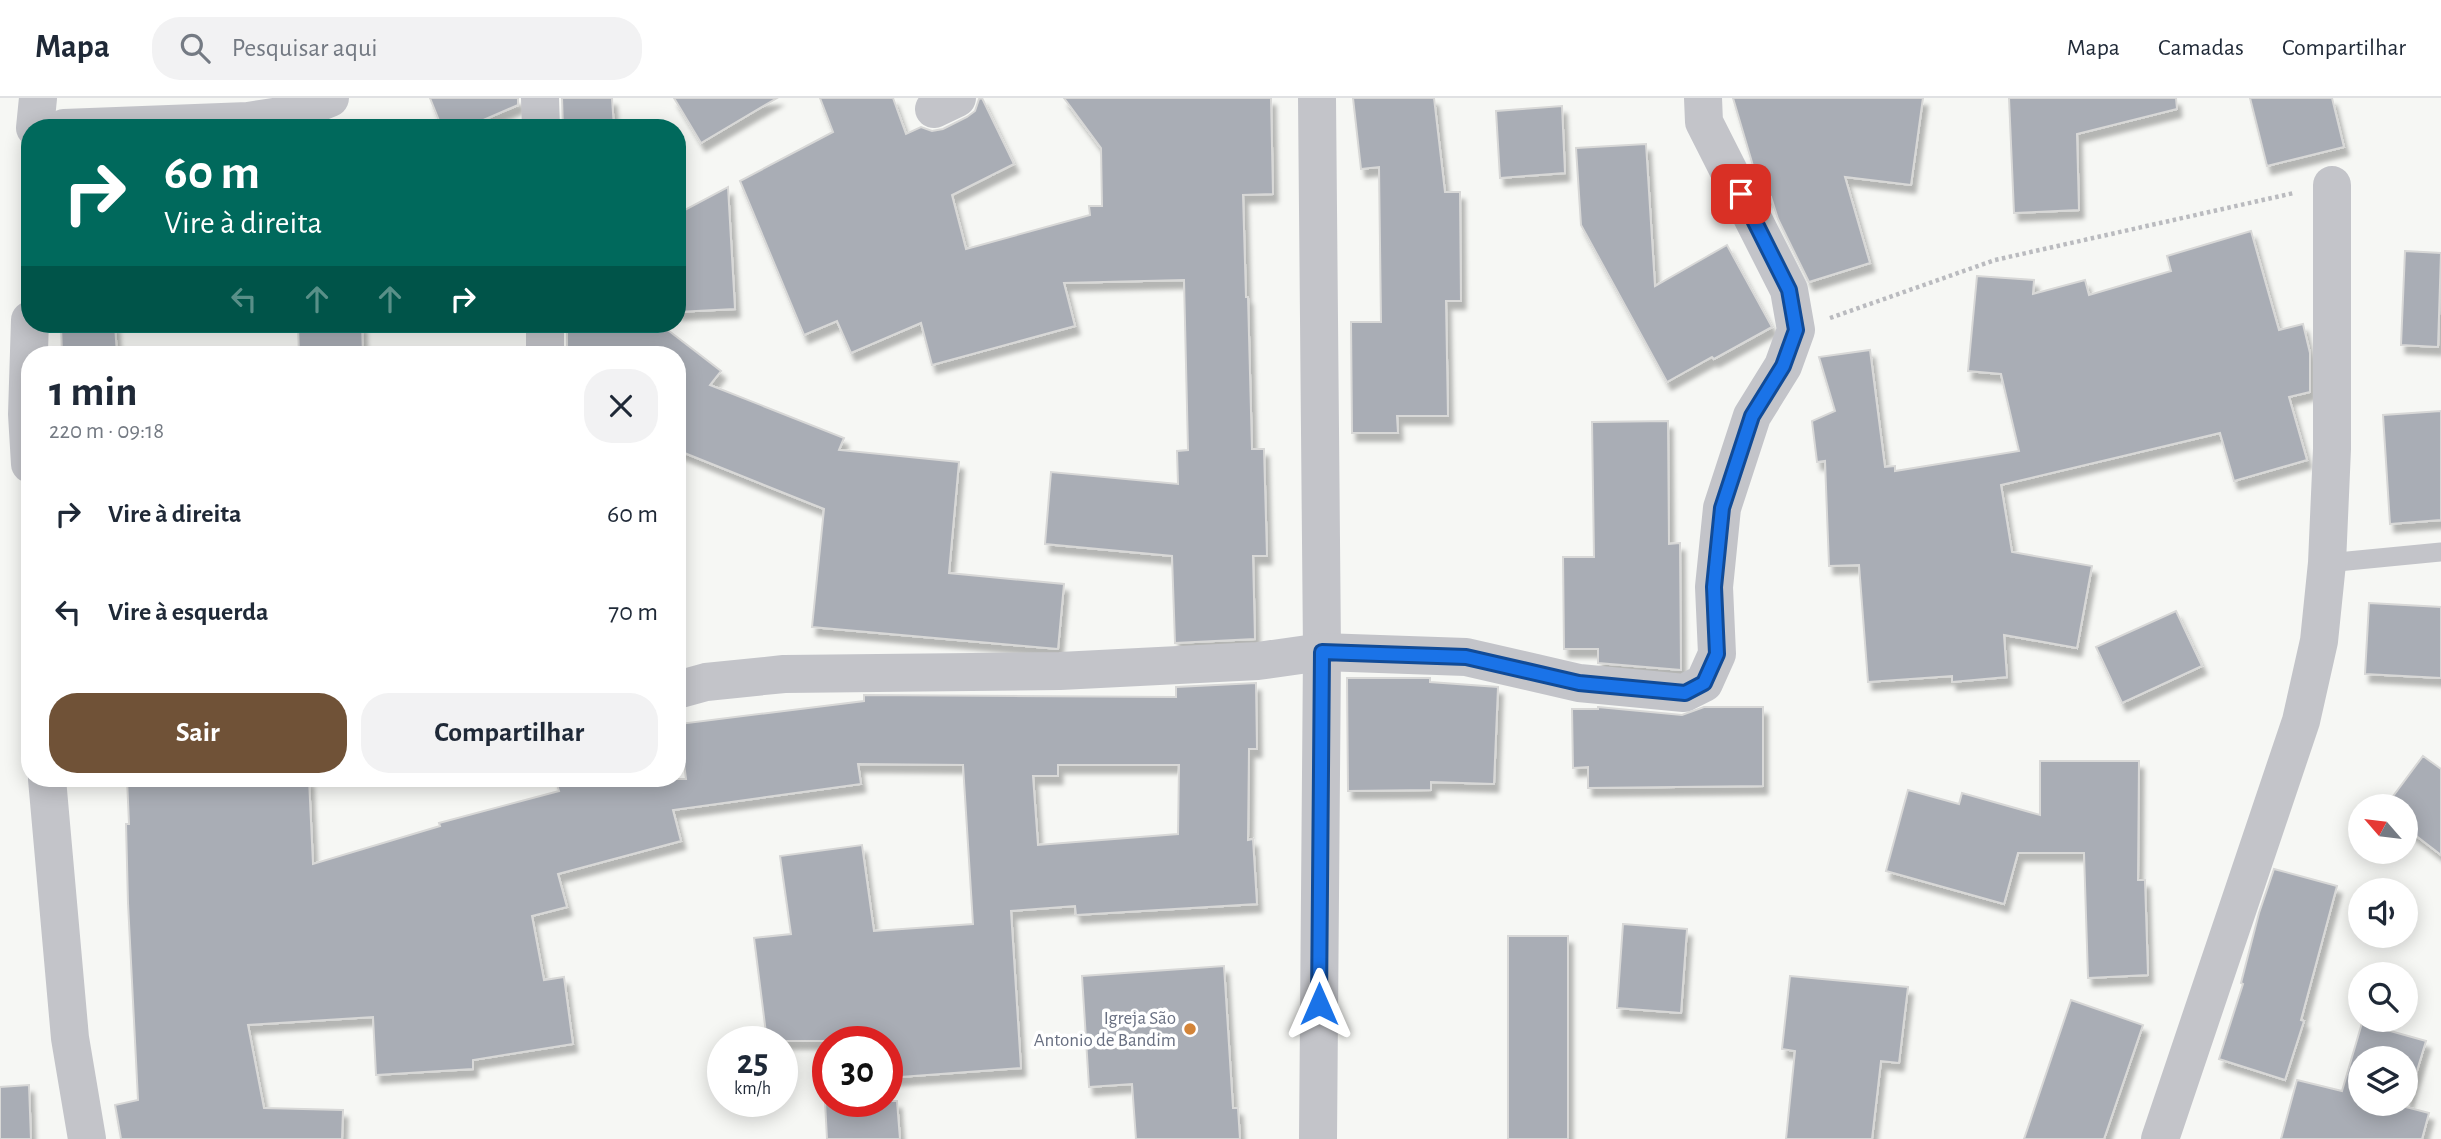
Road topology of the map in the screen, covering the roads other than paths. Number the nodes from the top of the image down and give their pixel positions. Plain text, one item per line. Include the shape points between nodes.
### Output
1 (38, 98) edge
2 (330, 98) edge
3 (540, 98) edge
4 (1317, 98) edge
5 (1703, 98) edge
6 (36, 119) edge
7 (261, 119) edge
8 (541, 119) edge
9 (2332, 185) road end
10 (2441, 552) edge
11 (2328, 563) junction
12 (1322, 652) junction
13 (686, 688) edge
14 (48, 787) edge
15 (88, 1139) edge
16 (1318, 1139) edge
17 (2160, 1139) edge

1 - 6 street
2 - 7 street via 287,115
3 - 8 street
4 - 12 street
5 - 12 street via 1704,122 1789,290 1796,330 1783,366 1752,416 1722,508 1714,587 1717,654 1704,683 1685,693 1579,683 1466,657
9 - 11 street
10 - 11 lane
11 - 17 street via 2319,641 2301,721
12 - 13 street via 1258,661 1073,670 784,674
12 - 16 street
14 - 15 street via 70,1038

